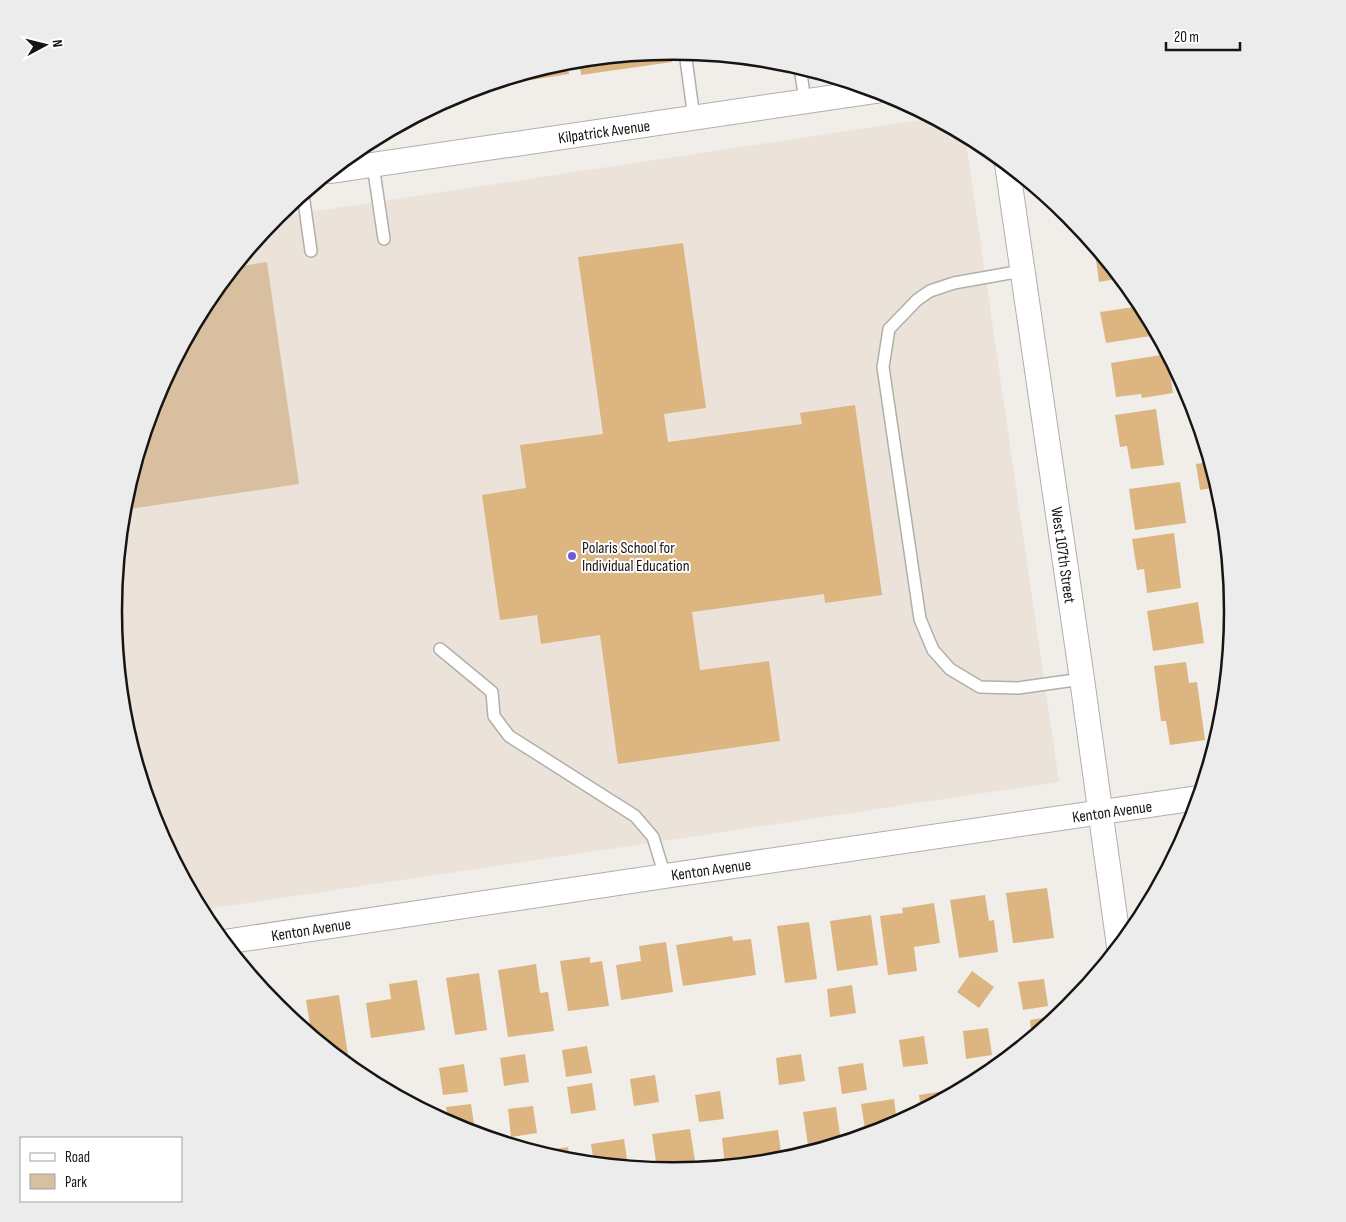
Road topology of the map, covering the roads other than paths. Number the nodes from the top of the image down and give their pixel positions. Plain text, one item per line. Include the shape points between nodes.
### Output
1 (686, 60) edge
2 (801, 76) edge
3 (861, 93) edge
4 (805, 101) junction
5 (694, 118) junction
6 (373, 165) junction
7 (345, 169) edge
8 (1008, 174) edge
9 (304, 202) edge
10 (384, 239) dead end
11 (311, 251) dead end
12 (1022, 271) junction
13 (440, 649) dead end
14 (1082, 679) junction
15 (1191, 799) edge
16 (1101, 813) junction
17 (665, 876) junction
18 (1118, 936) edge
19 (232, 941) edge

1 - 5 lane
2 - 4 lane
3 - 4 street, Kilpatrick Avenue
4 - 5 street, Kilpatrick Avenue
5 - 6 street, Kilpatrick Avenue
6 - 7 street, Kilpatrick Avenue
6 - 10 lane
8 - 12 street, West 107th Street
9 - 11 lane
12 - 14 street, West 107th Street
12 - 14 lane via 954,283 930,292 917,300 889,330 883,367 920,619 933,650 950,669 980,687 1018,688
13 - 17 lane via 492,692 494,716 509,736 635,816 653,837
14 - 16 street, West 107th Street
15 - 16 street, Kenton Avenue
16 - 17 street, Kenton Avenue
16 - 18 street, West 107th Street
17 - 19 street, Kenton Avenue

